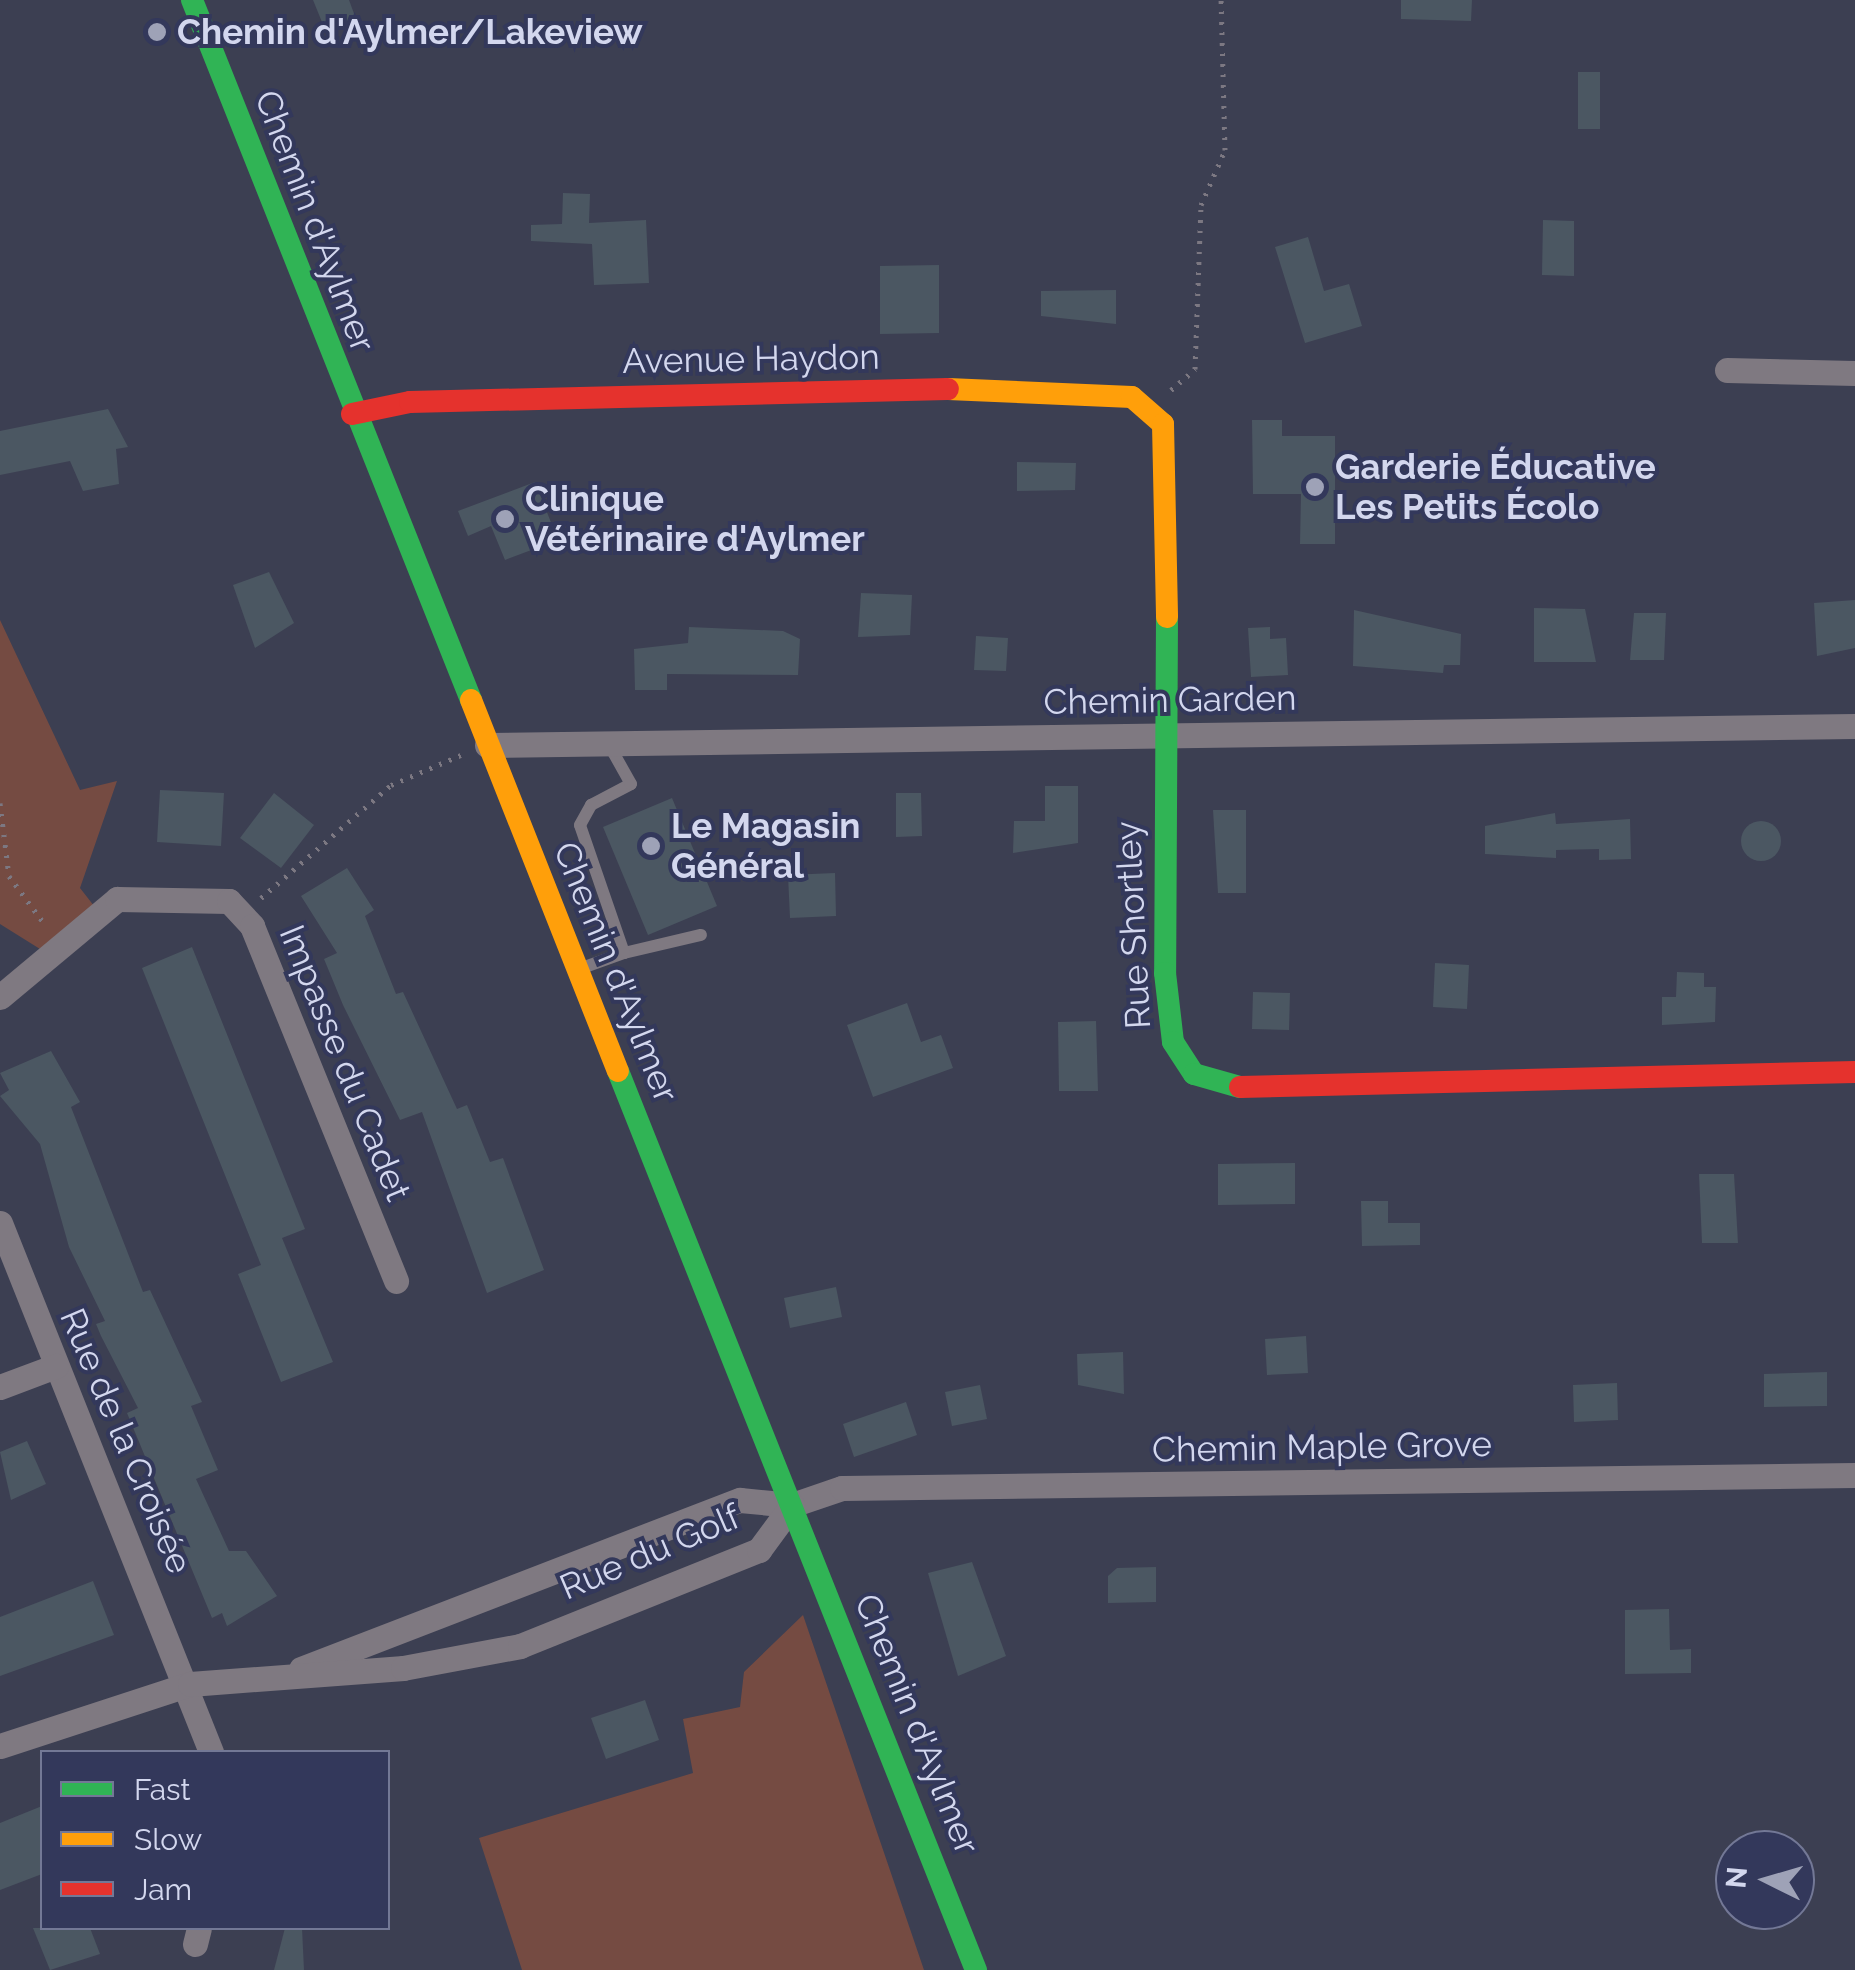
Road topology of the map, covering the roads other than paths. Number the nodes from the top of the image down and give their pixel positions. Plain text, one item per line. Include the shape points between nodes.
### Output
1 (192, 0) edge
2 (1727, 370) dead end
3 (1855, 373) edge
4 (1150, 408) joint
5 (352, 414) junction
6 (1855, 726) edge
7 (1162, 735) junction
8 (608, 743) junction
9 (487, 745) junction
10 (700, 935) dead end
11 (624, 953) junction
12 (577, 970) junction
13 (0, 996) edge
14 (1855, 1072) edge
15 (0, 1223) edge
16 (396, 1281) dead end
17 (56, 1366) junction
18 (0, 1387) edge
19 (1855, 1475) edge
20 (792, 1505) junction
21 (301, 1669) junction
22 (190, 1684) junction
23 (0, 1746) edge
24 (210, 1750) edge
25 (976, 1970) edge

1 - 5 street, Chemin d'Aylmer
2 - 3 street
4 - 5 street, Avenue Haydon via 1113,392 1005,388 410,402
4 - 7 street, Rue Shortley via 1169,460
5 - 9 street, Chemin d'Aylmer
6 - 7 street, Chemin Garden
7 - 8 street, Chemin Garden
7 - 14 street, Rue Shortley via 1166,1010 1180,1060 1208,1082 1483,1087
8 - 9 street, Chemin Garden
8 - 11 lane via 631,784 591,804 580,825
9 - 12 street, Chemin d'Aylmer
10 - 11 lane
11 - 12 lane
12 - 20 street, Chemin d'Aylmer
13 - 16 street, Impasse du Cadet via 132,895 212,896 244,913
15 - 17 street, Rue de la Croisée
17 - 18 street
17 - 22 street, Rue de la Croisée
19 - 20 street, Chemin Maple Grove via 842,1488
20 - 21 street, Rue du Golf via 740,1500
20 - 21 street, Rue du Golf via 760,1550 520,1646 403,1668
20 - 25 street, Chemin d'Aylmer
21 - 22 street, Rue du Golf
22 - 23 street, Rue du Golf
22 - 24 street, Rue de la Croisée

